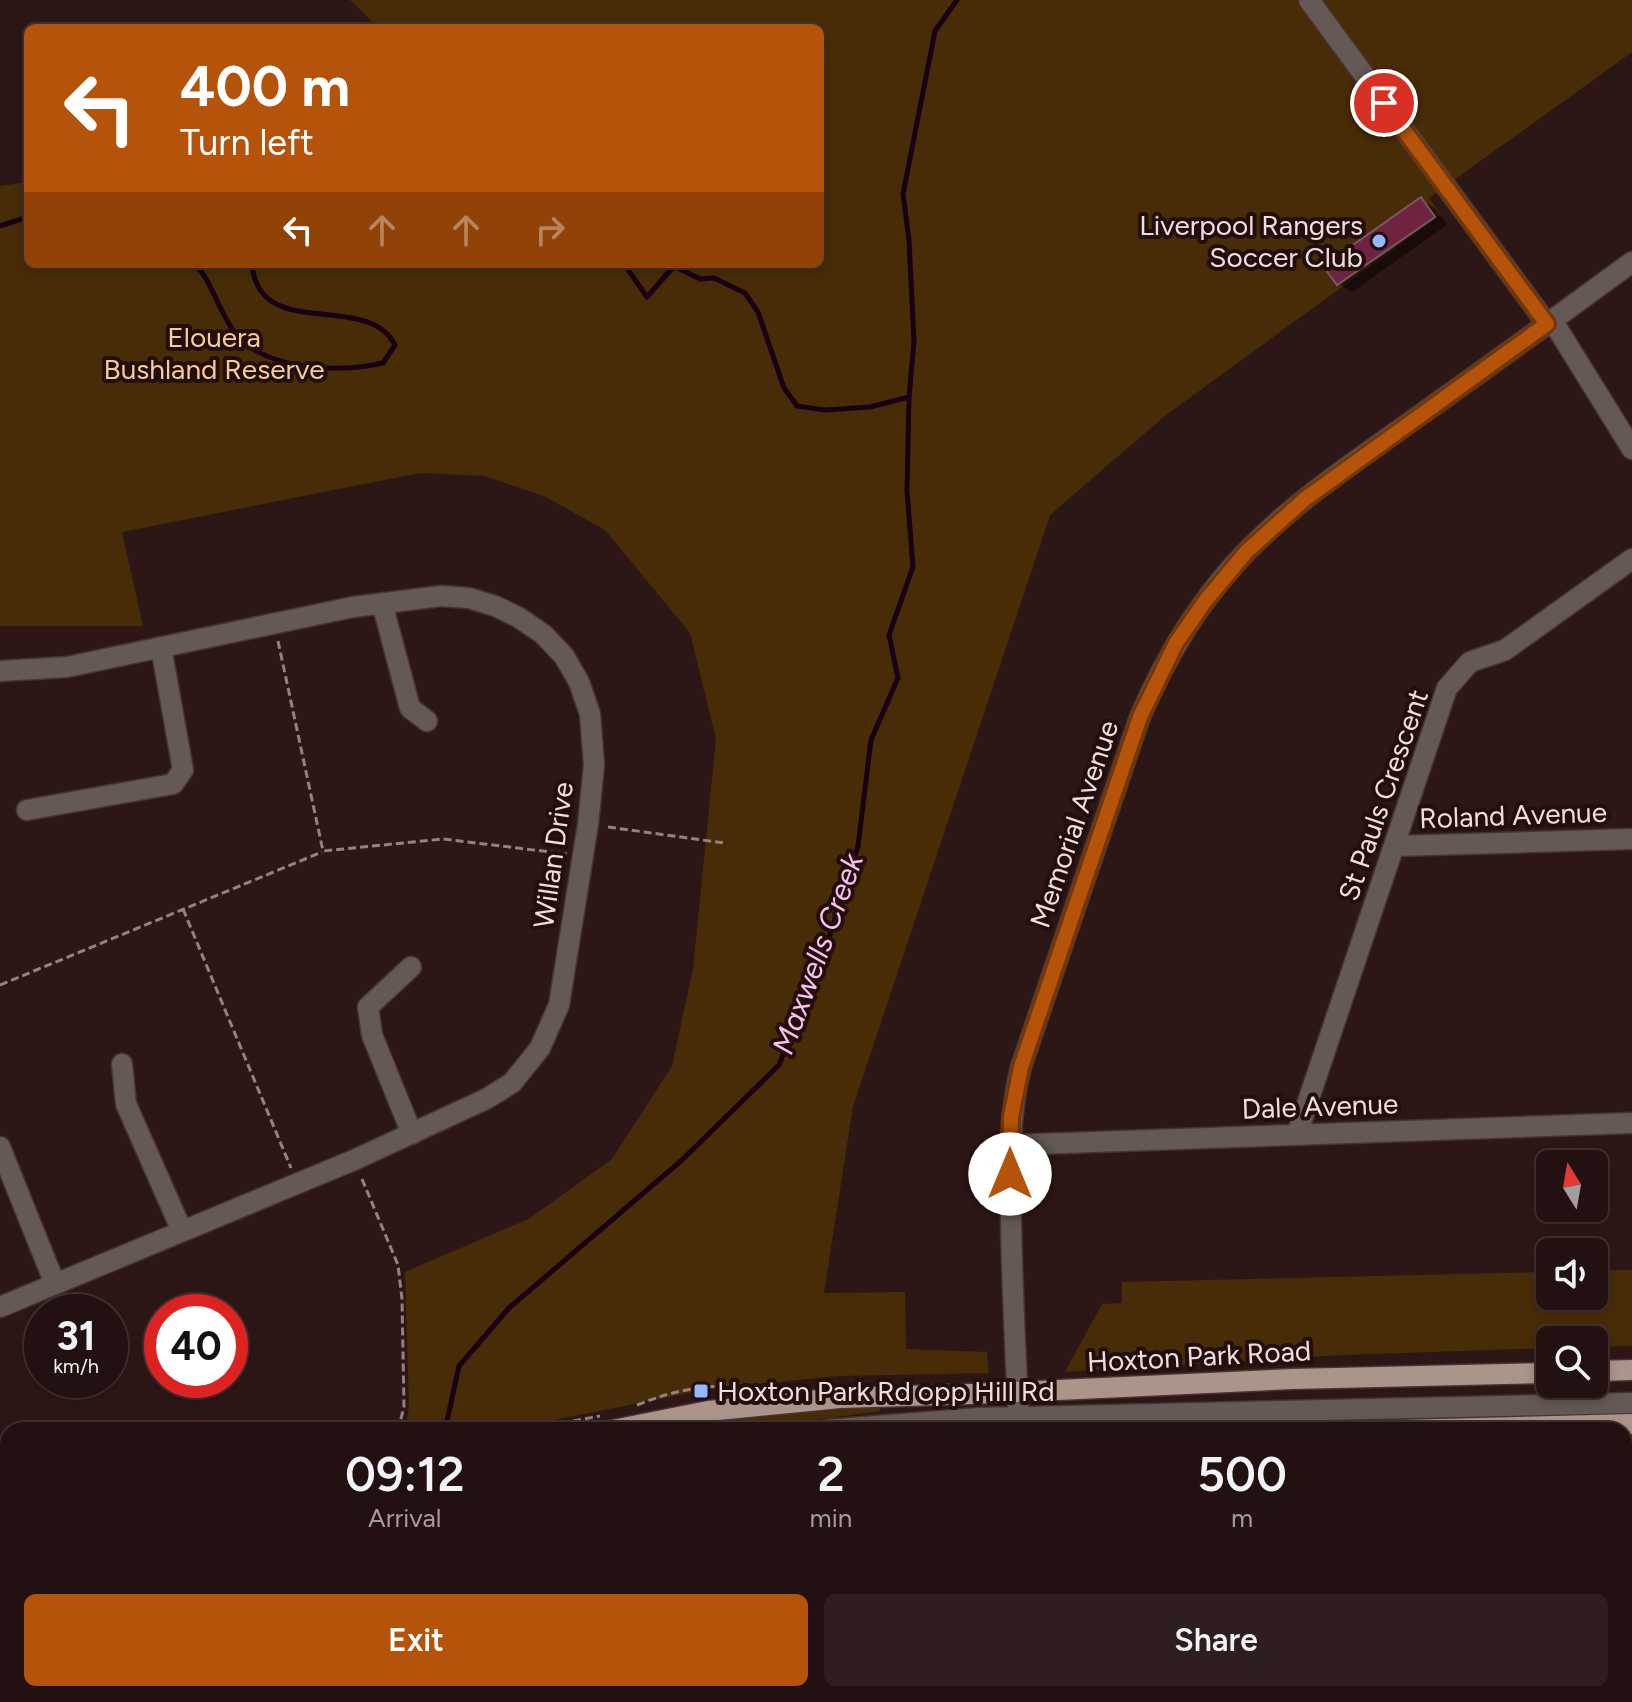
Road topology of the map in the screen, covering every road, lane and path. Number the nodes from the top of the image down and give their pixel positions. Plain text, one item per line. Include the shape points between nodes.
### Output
1 (1309, 0) edge
2 (1632, 262) edge
3 (1550, 322) junction
4 (1632, 449) edge
5 (1632, 559) edge
6 (382, 603) junction
7 (274, 622) junction
8 (161, 647) junction
9 (0, 671) edge
10 (427, 721) dead end
11 (27, 810) dead end
12 (588, 824) junction
13 (1632, 839) edge
14 (724, 843) dead end
15 (1395, 846) junction
16 (323, 851) junction
17 (582, 856) junction
18 (183, 909) junction
19 (411, 967) dead end
20 (0, 985) edge
21 (122, 1064) dead end
22 (1632, 1123) edge
23 (412, 1134) junction
24 (1297, 1134) junction
25 (1010, 1145) junction
26 (0, 1147) edge
27 (354, 1160) junction
28 (297, 1182) junction
29 (182, 1231) junction
30 (55, 1284) junction
31 (0, 1307) edge
32 (1632, 1370) edge
33 (1608, 1371) edge
34 (1536, 1373) edge
35 (1017, 1392) junction
36 (1632, 1403) edge
37 (400, 1422) edge
38 (653, 1422) edge
39 (1018, 1422) edge
40 (1049, 1422) edge

1 - 3 street
2 - 3 street, Memorial Avenue
3 - 4 street
3 - 25 street, Memorial Avenue via 1277,522 1226,575 1176,643 1140,717 1021,1067
5 - 15 street, St Pauls Crescent via 1505,650 1470,662 1447,688
6 - 7 street, Willan Drive
6 - 10 street via 410,708
6 - 12 street, Willan Drive via 469,598 495,606 543,634 564,656 590,714 594,765
7 - 8 street, Willan Drive
7 - 16 path
8 - 9 street, Willan Drive via 67,667
8 - 11 street via 183,770 173,784
12 - 14 path
12 - 17 street, Willan Drive
13 - 15 street, Roland Avenue
15 - 24 street, St Pauls Crescent
16 - 17 path via 443,839
16 - 18 path
17 - 23 street, Willan Drive via 559,1005 540,1048 512,1083
18 - 20 path
18 - 28 path
19 - 23 street via 368,1007 372,1035
21 - 29 street via 126,1104
22 - 24 street, Dale Avenue
23 - 27 street, Willan Drive
24 - 25 street, Dale Avenue
25 - 35 street, Memorial Avenue
26 - 30 street
27 - 28 street, Willan Drive
27 - 37 path via 398,1265 404,1407
28 - 29 street, Willan Drive
29 - 30 street, Willan Drive
30 - 31 street, Willan Drive
32 - 33 main road
34 - 35 main road, Hoxton Park Road
35 - 38 main road, Hoxton Park Road via 774,1402
35 - 39 street, Memorial Avenue
36 - 40 street

